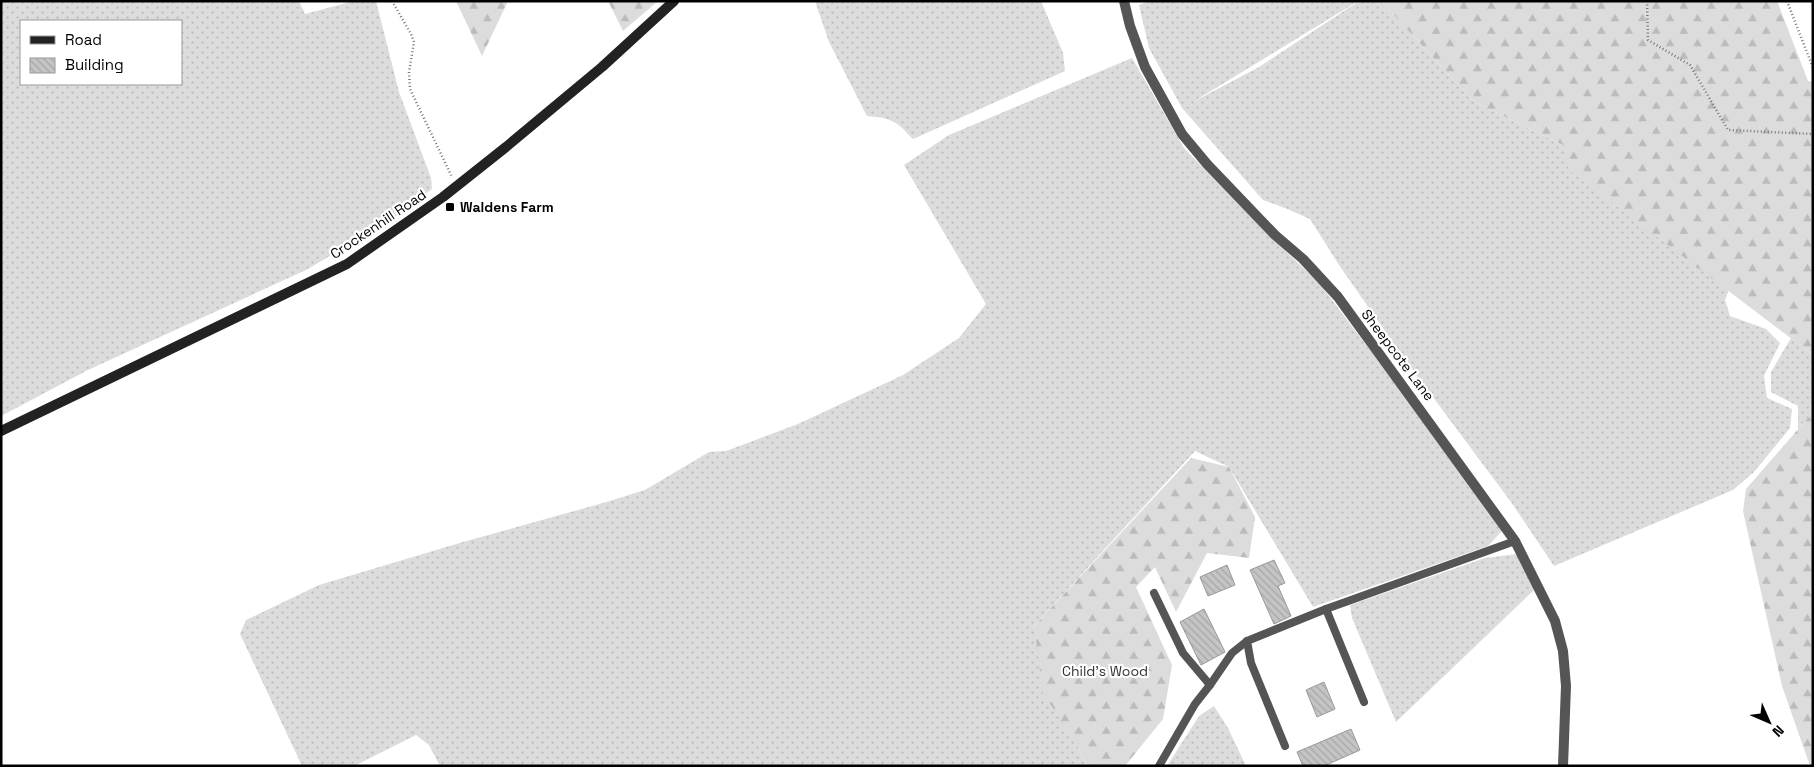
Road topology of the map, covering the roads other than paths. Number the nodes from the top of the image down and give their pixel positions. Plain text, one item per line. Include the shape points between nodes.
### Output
1 (674, 1) edge
2 (1124, 1) edge
3 (1, 431) edge
4 (1515, 541) junction
5 (1154, 593) dead end
6 (1326, 609) junction
7 (1246, 641) junction
8 (1210, 685) junction
9 (1364, 702) dead end
10 (1285, 746) dead end
11 (1159, 766) edge
12 (1563, 766) edge

1 - 3 main road, Crockenhill Road via 602,67 458,186 347,264
2 - 4 street, Sheepcote Lane via 1145,67 1182,134 1274,235 1303,259 1338,297
4 - 6 lane
4 - 12 street, Sheepcote Lane via 1555,621 1563,650 1566,686
5 - 8 lane via 1184,653
6 - 7 lane
6 - 9 lane
7 - 8 lane via 1232,653
7 - 10 lane via 1251,663
8 - 11 lane via 1194,704

